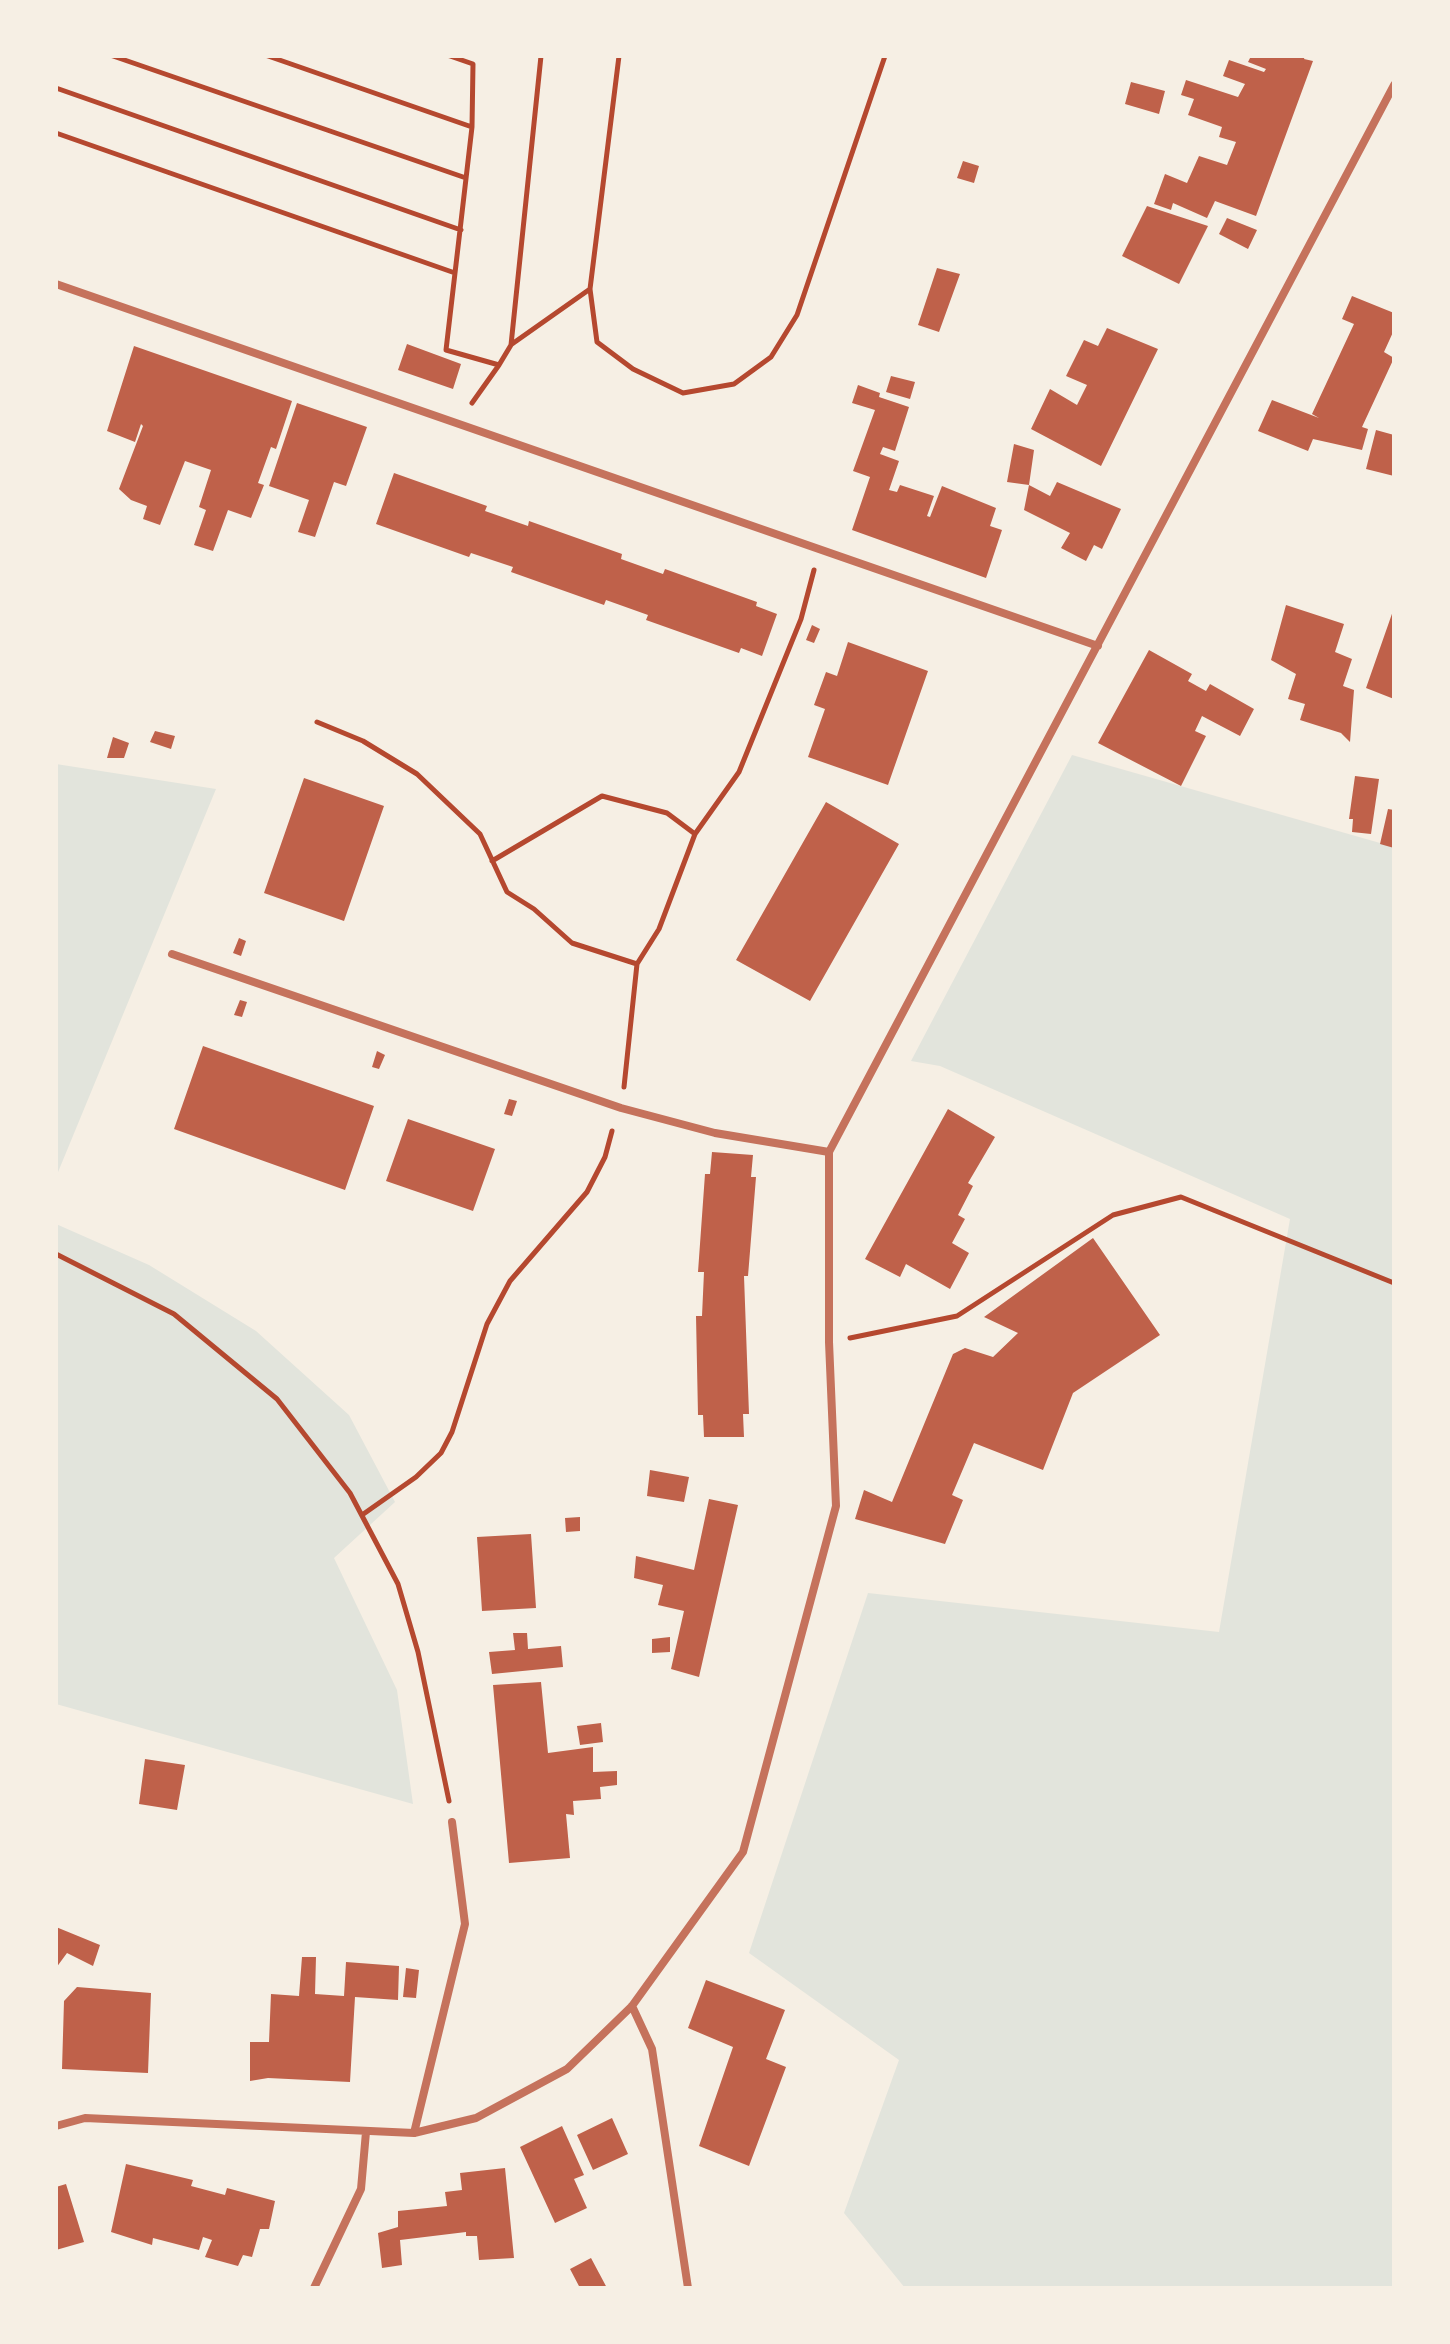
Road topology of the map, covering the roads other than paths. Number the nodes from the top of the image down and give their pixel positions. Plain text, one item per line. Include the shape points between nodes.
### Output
1 (1394, 85) edge
2 (56, 284) edge
3 (1098, 646) junction
4 (172, 954) dead end
5 (829, 1152) junction
6 (452, 1822) road end
7 (632, 2006) junction
8 (56, 2126) edge
9 (366, 2132) junction
10 (414, 2133) junction
11 (314, 2288) edge
12 (688, 2288) edge

1 - 3 street
2 - 3 street
3 - 5 street
4 - 5 street via 621,1108 715,1133
5 - 7 street via 836,1506 743,1852
6 - 10 street via 465,1924
7 - 10 street via 567,2069 476,2118
7 - 12 street via 652,2049
8 - 9 street via 85,2118
9 - 10 street
9 - 11 street via 361,2189

